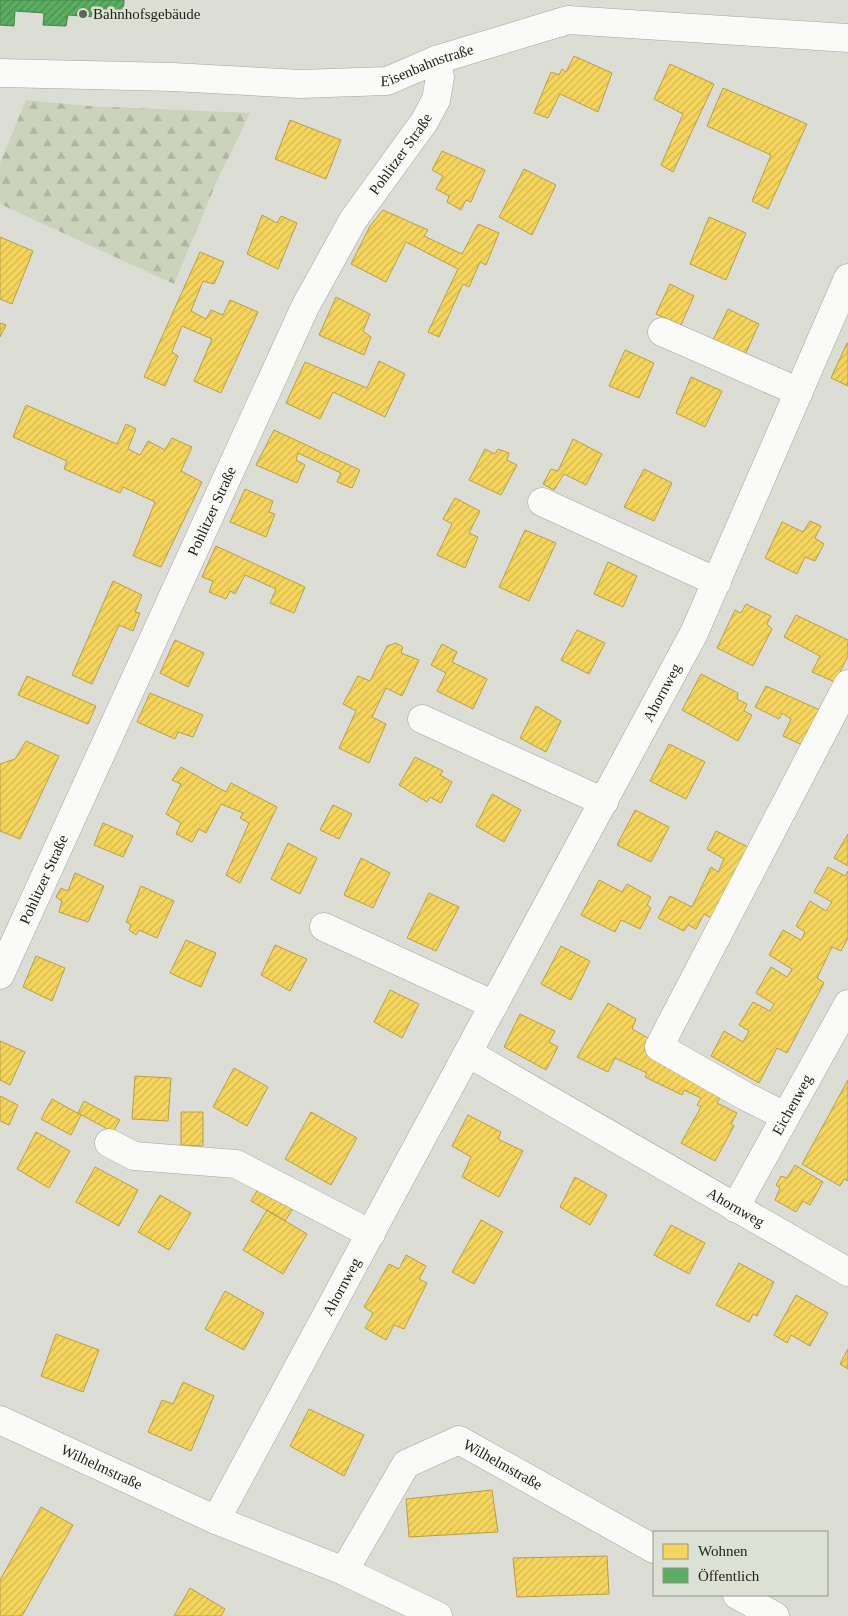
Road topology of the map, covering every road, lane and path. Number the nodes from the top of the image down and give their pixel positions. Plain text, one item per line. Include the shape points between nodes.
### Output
1 (848, 38) edge
2 (436, 60) junction
3 (0, 73) edge
4 (848, 278) edge
5 (662, 332) dead end
6 (799, 392) junction
7 (542, 502) dead end
8 (717, 582) junction
9 (848, 684) edge
10 (422, 719) dead end
11 (604, 802) junction
12 (324, 927) dead end
13 (0, 975) edge
14 (494, 1004) junction
15 (848, 1004) edge
16 (468, 1053) junction
17 (785, 1116) junction
18 (109, 1143) dead end
19 (735, 1208) junction
20 (371, 1234) junction
21 (848, 1272) edge
22 (0, 1420) edge
23 (216, 1520) junction
24 (653, 1548) edge
25 (344, 1571) junction
26 (739, 1596) edge
27 (438, 1616) edge
28 (775, 1616) edge

1 - 2 street, Eisenbahnstraße via 568,20
2 - 3 street, Eisenbahnstraße via 387,81 300,84
2 - 13 street, Pohlitzer Straße via 440,77 436,100 424,122 353,220 305,307
4 - 6 street, Ahornweg
5 - 6 street
6 - 8 street, Ahornweg
7 - 8 street
8 - 11 street, Ahornweg via 694,633
9 - 17 street via 659,1047
10 - 11 street
11 - 14 street, Ahornweg
12 - 14 street
14 - 16 street, Ahornweg
15 - 17 street, Eichenweg
16 - 19 street, Ahornweg
16 - 20 street, Ahornweg
17 - 19 street, Eichenweg
18 - 20 street via 134,1156 236,1164
19 - 21 street, Ahornweg
20 - 23 street, Ahornweg
22 - 23 street, Wilhelmstraße
23 - 25 street, Wilhelmstraße
24 - 25 street, Wilhelmstraße via 459,1440 406,1464
25 - 27 street, Wilhelmstraße
26 - 28 street

